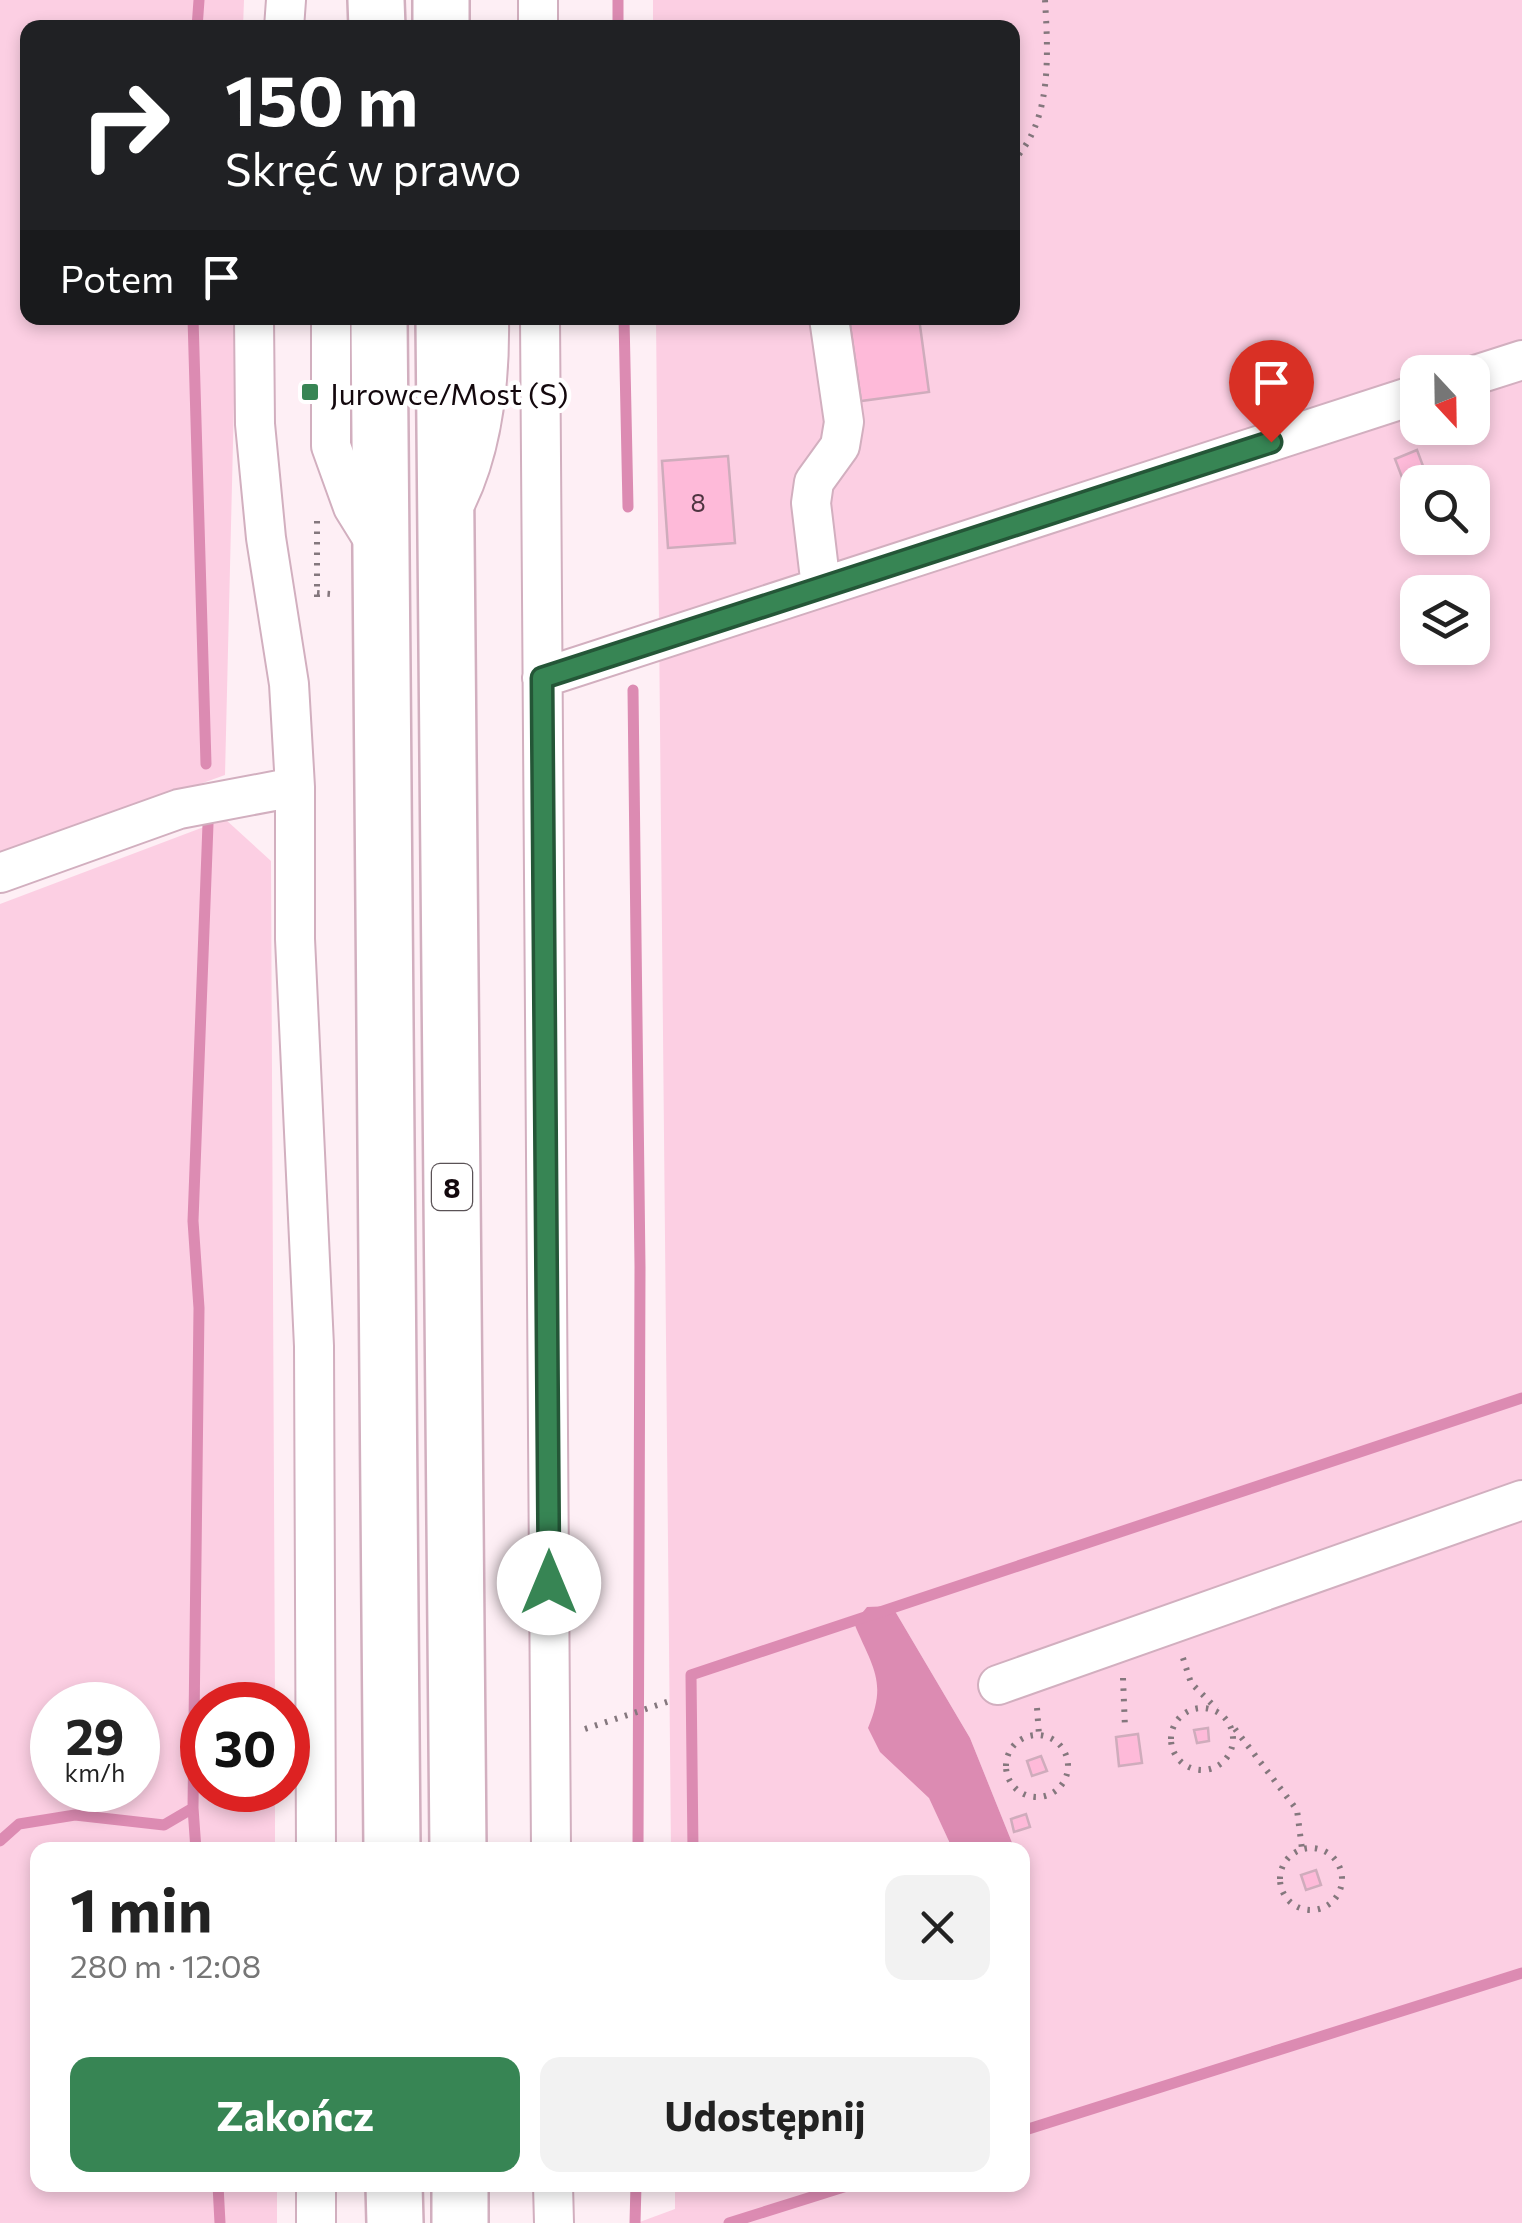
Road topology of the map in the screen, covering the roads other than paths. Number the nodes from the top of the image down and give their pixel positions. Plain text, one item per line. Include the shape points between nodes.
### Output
1 (254, 325) edge
2 (330, 325) edge
3 (379, 325) edge
4 (444, 325) edge
5 (489, 325) edge
6 (540, 325) edge
7 (829, 325) edge
8 (1522, 360) edge
9 (1490, 370) edge
10 (1400, 400) edge
11 (445, 525) junction
12 (381, 552) junction
13 (820, 587) junction
14 (542, 678) junction
15 (294, 787) junction
16 (0, 873) edge
17 (1522, 1500) edge
18 (998, 1685) dead end
19 (316, 1842) edge
20 (392, 1842) edge
21 (458, 1842) edge
22 (551, 1842) edge
23 (316, 2192) edge
24 (394, 2192) edge
25 (460, 2192) edge
26 (554, 2192) edge
27 (316, 2223) edge
28 (394, 2223) edge
29 (460, 2223) edge
30 (554, 2223) edge

1 - 15 street via 255,424 289,684
2 - 12 street via 332,446 353,507
3 - 12 highway
4 - 11 highway, 8
5 - 11 street via 490,364 468,476
6 - 14 street
7 - 13 street via 844,422 840,446 814,482
8 - 9 street
10 - 13 street
11 - 21 highway, 8
12 - 20 highway
13 - 14 street
14 - 22 street
15 - 16 street via 179,808
15 - 19 street via 314,1346
17 - 18 street
23 - 27 street
24 - 28 highway
25 - 29 highway
26 - 30 street

